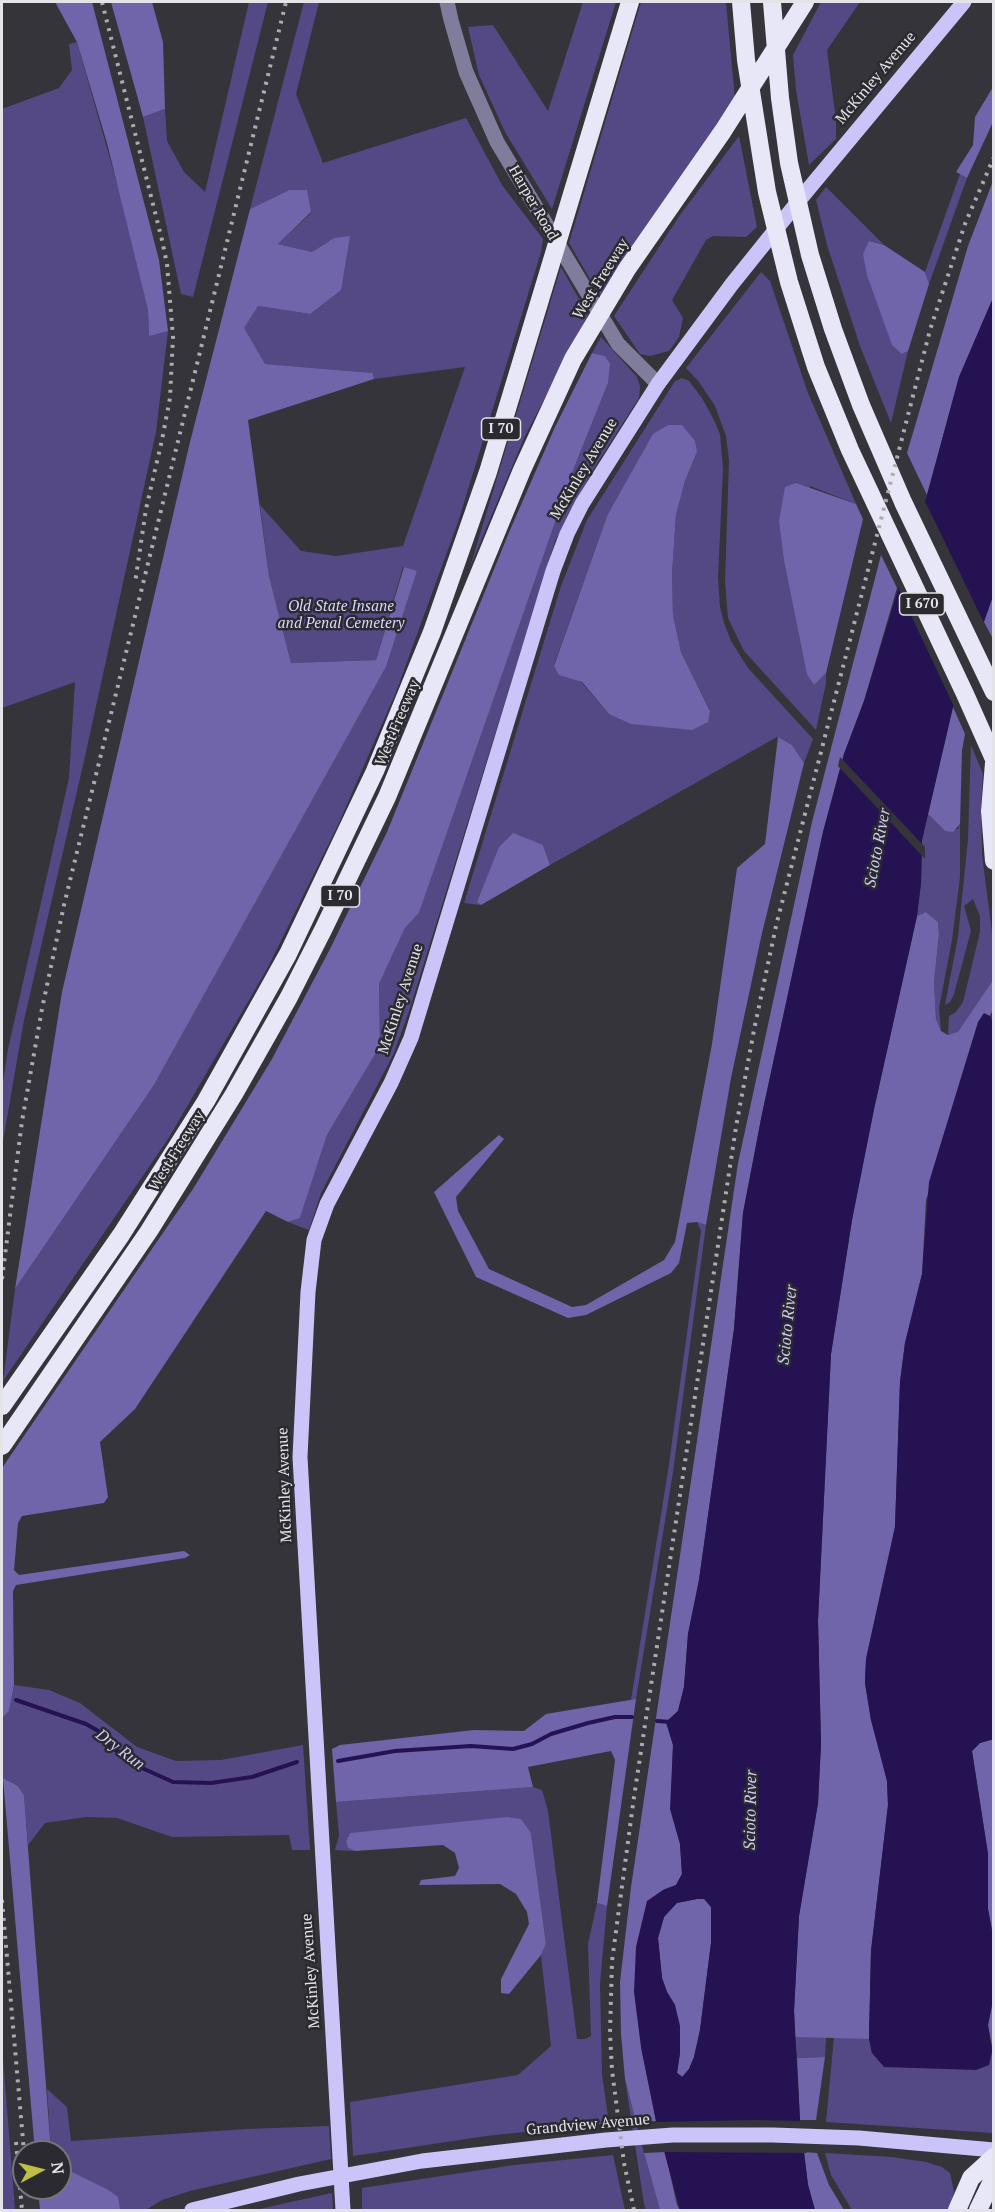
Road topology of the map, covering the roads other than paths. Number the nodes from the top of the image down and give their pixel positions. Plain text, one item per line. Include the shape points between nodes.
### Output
1 (447, 2) edge
2 (630, 2) edge
3 (741, 2) edge
4 (805, 2) edge
5 (964, 2) edge
6 (772, 8) edge
7 (658, 384) junction
8 (993, 692) edge
9 (993, 761) edge
10 (993, 861) edge
11 (2, 1406) edge
12 (2, 1446) edge
13 (993, 2150) edge
14 (993, 2157) edge
15 (993, 2177) edge
16 (192, 2211) edge
17 (343, 2211) edge
18 (957, 2211) edge
19 (978, 2211) edge

1 - 7 street, Harper Road via 466,72 497,142 618,344
2 - 11 highway, West Freeway / I 70 via 454,572 400,712 344,839 288,954 206,1101 121,1235
3 - 9 highway, I 670 via 767,192 789,282 816,367
4 - 12 highway, West Freeway / I 70 via 723,131 627,269 573,359 522,470 387,797 289,997 149,1231
5 - 7 main road, McKinley Avenue via 732,284
6 - 8 highway, I 670 via 789,163 810,255 833,329 903,502
7 - 17 main road, McKinley Avenue via 567,534 411,1038 327,1204 314,1240 300,1457
9 - 10 highway
13 - 16 main road, Grandview Avenue via 859,2138 673,2135 537,2146 422,2161 299,2184
14 - 18 highway via 971,2178
15 - 19 highway

